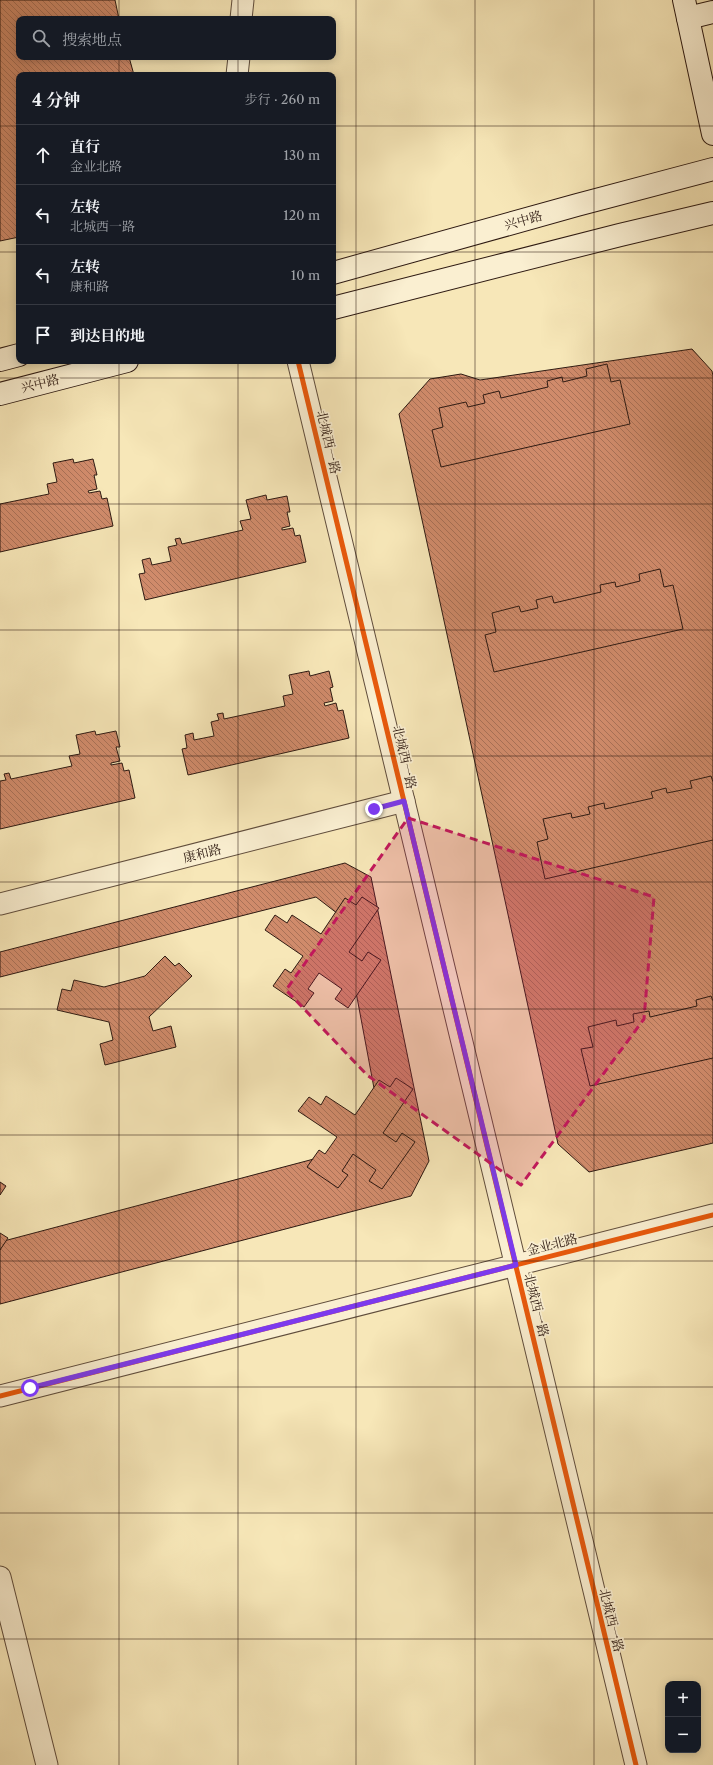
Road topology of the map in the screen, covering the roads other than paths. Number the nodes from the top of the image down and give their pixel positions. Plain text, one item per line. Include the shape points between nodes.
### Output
1 (243, 0) edge
2 (686, 9) edge
3 (713, 12) edge
4 (241, 16) edge
5 (239, 60) edge
6 (237, 72) edge
7 (713, 134) edge
8 (713, 169) edge
9 (713, 213) edge
10 (336, 272) edge
11 (336, 307) edge
12 (16, 356) edge
13 (0, 360) edge
14 (116, 364) edge
15 (299, 364) edge
16 (0, 394) edge
17 (404, 801) junction
18 (0, 904) edge
19 (713, 1215) edge
20 (516, 1265) junction
21 (0, 1396) edge
22 (0, 1577) edge
23 (47, 1765) edge
24 (636, 1765) edge

1 - 4 street
2 - 3 street
2 - 7 street
5 - 6 street
8 - 10 street, 兴中路
9 - 11 street
12 - 13 street
14 - 16 street, 兴中路
15 - 17 street, 北城西一路
17 - 18 street, 康和路
17 - 20 street, 北城西一路
19 - 20 street, 金业北路
20 - 21 street, 金业北路
20 - 24 street, 北城西一路
22 - 23 street

